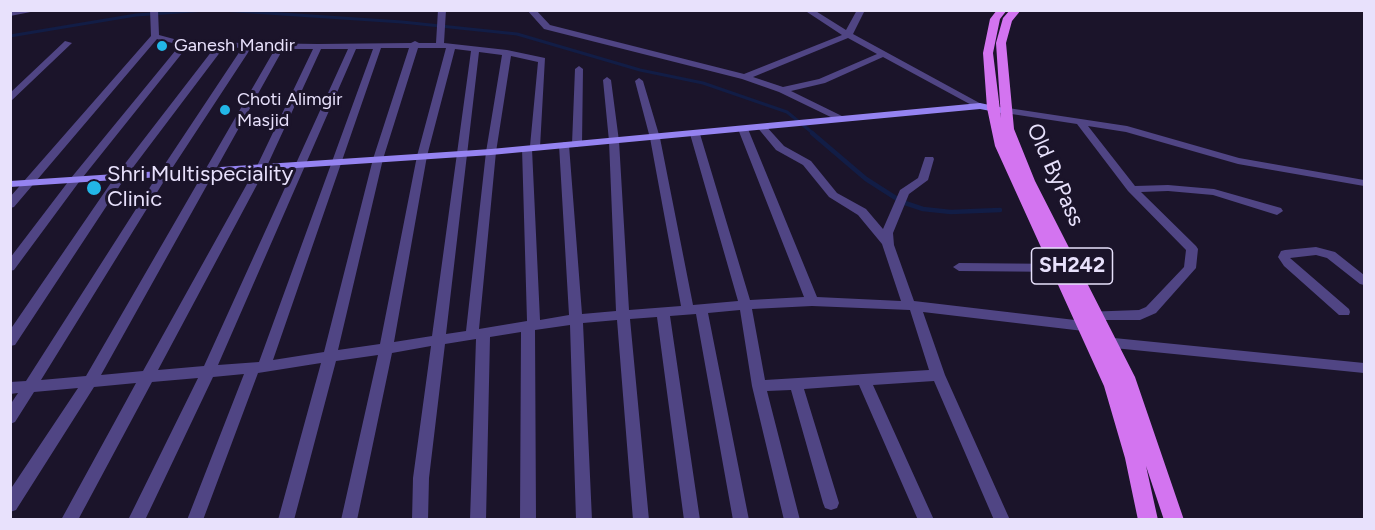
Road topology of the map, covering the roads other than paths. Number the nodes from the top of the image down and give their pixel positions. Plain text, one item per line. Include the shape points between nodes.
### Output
1 (37, 10) edge
2 (442, 10) edge
3 (531, 10) edge
4 (808, 10) edge
5 (861, 10) edge
6 (1002, 10) edge
7 (1016, 10) edge
8 (10, 14) edge
9 (154, 15) edge
10 (848, 35) junction
11 (155, 36) junction
12 (68, 43) dead end
13 (415, 43) junction
14 (185, 44) junction
15 (222, 44) junction
16 (249, 44) junction
17 (281, 45) junction
18 (378, 45) junction
19 (445, 46) junction
20 (318, 47) junction
21 (353, 47) junction
22 (474, 50) junction
23 (507, 53) junction
24 (883, 54) junction
25 (579, 69) dead end
26 (745, 77) junction
27 (607, 80) dead end
28 (639, 81) dead end
29 (782, 90) junction
30 (14, 91) edge
31 (10, 99) edge
32 (994, 108) junction
33 (841, 119) junction
34 (1080, 122) junction
35 (767, 126) junction
36 (743, 129) junction
37 (695, 134) junction
38 (655, 138) junction
39 (614, 141) junction
40 (570, 144) junction
41 (531, 148) junction
42 (491, 152) junction
43 (462, 153) junction
44 (422, 156) junction
45 (378, 159) junction
46 (929, 159) dead end
47 (336, 161) junction
48 (300, 164) junction
49 (262, 166) junction
50 (211, 170) junction
51 (164, 173) junction
52 (121, 176) junction
53 (75, 180) junction
54 (29, 183) junction
55 (1365, 183) edge
56 (10, 184) edge
57 (1132, 189) junction
58 (10, 206) edge
59 (1276, 211) dead end
60 (886, 242) junction
61 (10, 267) edge
62 (959, 267) dead end
63 (1066, 268) junction
64 (1365, 281) edge
65 (812, 301) junction
66 (745, 304) junction
67 (912, 306) junction
68 (694, 309) junction
69 (663, 311) junction
70 (1344, 312) dead end
71 (623, 315) junction
72 (576, 319) junction
73 (531, 326) junction
74 (1094, 328) junction
75 (477, 334) junction
76 (439, 340) junction
77 (10, 341) edge
78 (386, 348) junction
79 (330, 357) junction
80 (258, 368) junction
81 (1365, 368) edge
82 (208, 372) junction
83 (938, 375) junction
84 (148, 379) junction
85 (864, 380) junction
86 (90, 381) junction
87 (796, 384) junction
88 (33, 386) junction
89 (759, 386) junction
90 (10, 388) edge
91 (10, 418) edge
92 (831, 503) dead end
93 (10, 505) edge
94 (69, 519) edge
95 (136, 519) edge
96 (195, 519) edge
97 (286, 519) edge
98 (349, 519) edge
99 (420, 519) edge
100 (478, 519) edge
101 (528, 519) edge
102 (584, 519) edge
103 (641, 519) edge
104 (692, 519) edge
105 (741, 519) edge
106 (792, 519) edge
107 (926, 519) edge
108 (1002, 519) edge
109 (1148, 519) edge
110 (1174, 519) edge

1 - 8 street
2 - 19 street
3 - 26 street via 547,27
4 - 10 street
5 - 10 street
6 - 32 main road, Old ByPass / SH242 via 995,19 988,53
7 - 32 main road, Old ByPass / SH242 via 1007,21 1001,43 1002,80
9 - 11 street
10 - 24 street
10 - 26 street
11 - 14 street
11 - 54 street
12 - 30 street
13 - 18 street
13 - 19 street
13 - 45 street
14 - 15 street
14 - 53 street
15 - 16 street
15 - 52 street
16 - 17 street
16 - 51 street
17 - 20 street
17 - 50 street
18 - 21 street
18 - 47 street
19 - 22 street
19 - 44 street
20 - 21 street
20 - 49 street
21 - 48 street
22 - 23 street
22 - 43 street
23 - 41 street via 542,60
23 - 42 street
24 - 29 street via 822,81
24 - 32 street
25 - 40 street
26 - 29 street
27 - 39 street
28 - 38 street
29 - 33 street
30 - 31 street
32 - 33 street
32 - 34 street
32 - 63 main road, Old ByPass / SH242 via 1008,129
33 - 35 street
34 - 55 street via 1136,131 1247,163
34 - 57 street
35 - 36 street
35 - 60 street via 780,148 807,163 833,195 862,212
36 - 37 street
36 - 65 street
37 - 38 street
37 - 66 street
38 - 39 street
38 - 68 street
39 - 40 street
39 - 71 street
40 - 41 street
40 - 72 street
41 - 42 street
41 - 73 street
42 - 43 street
42 - 75 street
43 - 44 street
43 - 76 street
44 - 45 street
44 - 78 street
45 - 47 street
45 - 79 street
46 - 60 street via 923,180 906,189
47 - 48 street
47 - 80 street
48 - 49 street
48 - 82 street
49 - 50 street
49 - 84 street
50 - 51 street
50 - 86 street
51 - 52 street
51 - 88 street
52 - 53 street
52 - 77 street
53 - 54 street
53 - 61 street
54 - 56 street
54 - 58 street
57 - 59 street via 1214,192
57 - 74 street via 1187,242 1192,249 1192,265 1146,312
60 - 67 street
62 - 63 street
63 - 74 main road, Old ByPass / SH242
64 - 70 street via 1330,255 1316,251 1285,254 1288,263
65 - 66 street
65 - 67 street
66 - 68 street
66 - 89 street
67 - 74 street
67 - 83 street
68 - 69 street
68 - 105 street
69 - 71 street
69 - 104 street
71 - 72 street
71 - 103 street
72 - 73 street
72 - 102 street
73 - 75 street
73 - 101 street
74 - 81 street
74 - 109 main road, Old ByPass / SH242 via 1135,458
74 - 110 main road, Old ByPass / SH242 via 1126,377
75 - 76 street
75 - 100 street
76 - 78 street
76 - 99 street via 421,478
78 - 79 street
78 - 98 street
79 - 80 street
79 - 97 street
80 - 82 street
80 - 96 street
82 - 84 street
82 - 95 street
83 - 85 street
83 - 108 street
84 - 86 street
84 - 94 street
85 - 87 street
85 - 107 street
86 - 88 street
86 - 93 street
87 - 89 street
87 - 92 street
88 - 90 street
88 - 91 street
89 - 106 street

